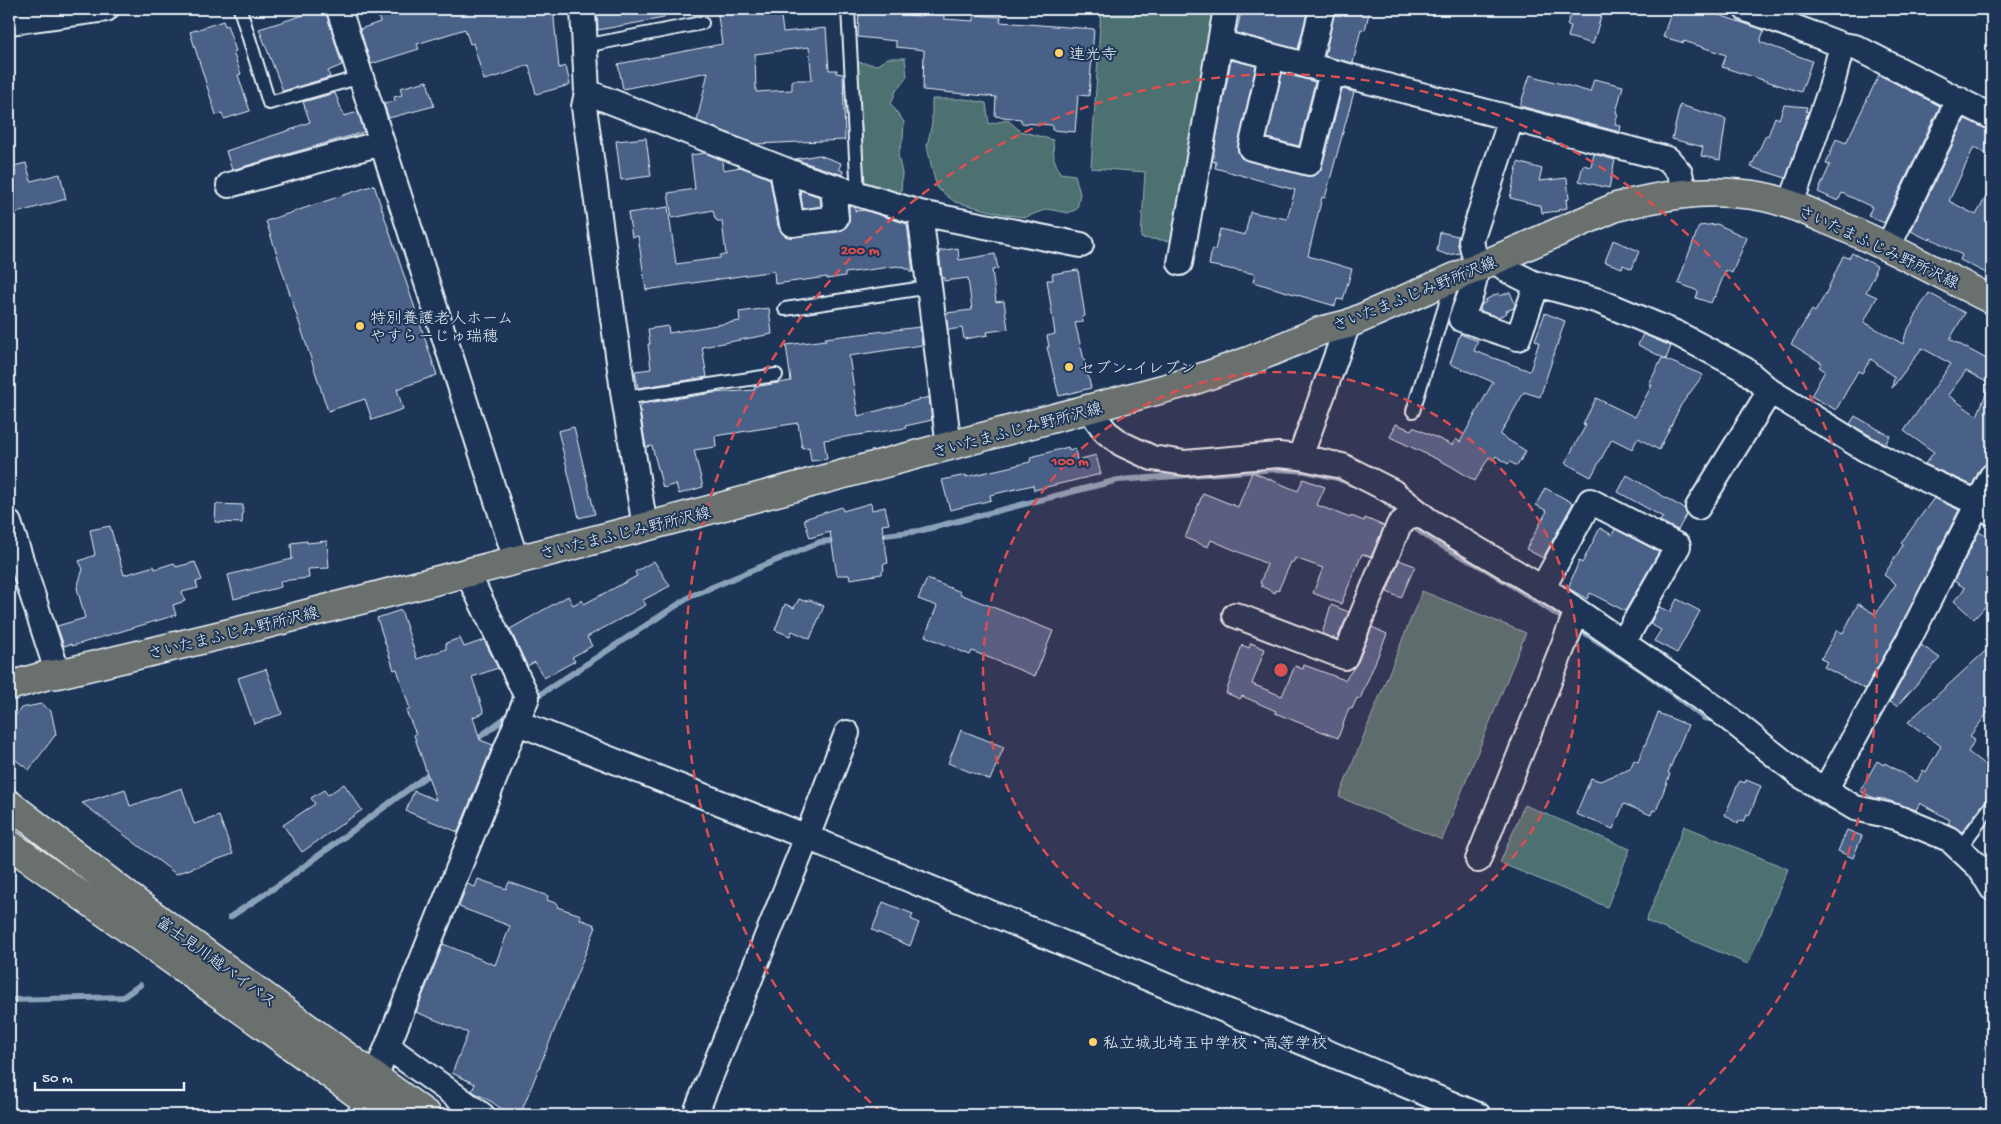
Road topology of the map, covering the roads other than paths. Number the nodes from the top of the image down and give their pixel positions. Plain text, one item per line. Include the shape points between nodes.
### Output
1 (106, 9) edge
2 (240, 9) edge
3 (339, 9) edge
4 (583, 9) edge
5 (848, 9) edge
6 (1226, 9) edge
7 (1322, 9) edge
8 (1746, 9) edge
9 (9, 22) edge
10 (702, 23) dead end
11 (1221, 43) junction
12 (1842, 45) junction
13 (584, 46) junction
14 (1272, 56) junction
15 (1308, 66) junction
16 (1332, 72) junction
17 (361, 77) junction
18 (587, 92) junction
19 (1959, 99) junction
20 (1992, 117) edge
21 (1511, 119) junction
22 (381, 143) junction
23 (782, 169) junction
24 (229, 185) dead end
25 (833, 187) junction
26 (1684, 193) junction
27 (858, 195) junction
28 (1791, 204) junction
29 (920, 213) junction
30 (1082, 245) dead end
31 (1888, 247) junction
32 (1180, 263) dead end
33 (1475, 268) junction
34 (1538, 284) junction
35 (930, 287) junction
36 (1992, 300) edge
37 (785, 308) dead end
38 (1348, 324) junction
39 (776, 375) dead end
40 (1770, 391) junction
41 (624, 398) junction
42 (1090, 410) junction
43 (1413, 411) dead end
44 (949, 447) junction
45 (1300, 457) junction
46 (1992, 476) edge
47 (1698, 507) dead end
48 (1986, 508) edge
49 (1416, 510) junction
50 (9, 523) edge
51 (645, 527) junction
52 (516, 560) junction
53 (467, 572) junction
54 (1542, 589) junction
55 (1577, 611) junction
56 (1235, 615) dead end
57 (1623, 643) junction
58 (58, 674) junction
59 (9, 686) edge
60 (516, 722) junction
61 (847, 733) dead end
62 (1825, 790) junction
63 (9, 804) edge
64 (1992, 805) edge
65 (807, 837) junction
66 (9, 844) edge
67 (1959, 848) junction
68 (1478, 860) dead end
69 (1991, 883) edge
70 (388, 1047) junction
71 (372, 1102) edge
72 (427, 1115) edge
73 (482, 1115) edge
74 (695, 1115) edge
75 (1478, 1115) edge

1 - 9 street
2 - 17 lane via 269,103
3 - 17 street
4 - 13 street
5 - 27 lane
6 - 11 street
7 - 15 street
8 - 12 street
10 - 13 lane
11 - 14 street
11 - 32 street
12 - 19 street via 1855,47
12 - 28 street via 1831,88
13 - 18 street
14 - 15 street
14 - 16 street via 1251,148 1309,163
15 - 16 street
16 - 21 street
17 - 22 street
18 - 23 street
18 - 41 street via 584,107
19 - 20 street
19 - 31 street
21 - 26 street via 1668,159 1680,173
21 - 33 street via 1471,241
22 - 24 street
22 - 52 street
23 - 25 street
23 - 25 street via 792,224 836,218
25 - 27 street
26 - 28 main road, さいたまふじみ野所沢線 via 1745,194
26 - 33 main road, さいたまふじみ野所沢線 via 1616,207
27 - 29 street
28 - 31 main road, さいたまふじみ野所沢線
29 - 30 street
29 - 35 street
31 - 36 main road, さいたまふじみ野所沢線
33 - 34 street via 1509,271
33 - 34 street via 1472,290 1461,319 1518,338
33 - 38 main road, さいたまふじみ野所沢線
33 - 43 lane
34 - 40 street via 1600,301 1678,334 1744,369
35 - 37 lane
35 - 44 street
38 - 42 main road, さいたまふじみ野所沢線 via 1320,331 1189,382
38 - 45 street
39 - 41 lane
40 - 47 street
40 - 48 street via 1866,449
41 - 51 street
42 - 44 main road, さいたまふじみ野所沢線
42 - 45 street via 1106,432 1122,444 1152,458 1185,463 1278,455
44 - 51 main road, さいたまふじみ野所沢線
45 - 49 street via 1342,466 1394,492
46 - 48 street
48 - 62 street
49 - 54 street
49 - 56 street via 1399,524 1345,657
50 - 58 street
51 - 52 main road, さいたまふじみ野所沢線
52 - 53 main road, さいたまふじみ野所沢線
53 - 58 main road, さいたまふじみ野所沢線
53 - 60 street via 527,697
54 - 55 street
54 - 57 street via 1590,501 1678,546
55 - 57 street
55 - 68 street
57 - 62 street via 1721,712 1800,775
58 - 59 main road, さいたまふじみ野所沢線
60 - 65 street
60 - 70 street
61 - 65 street
62 - 67 street via 1855,808 1896,817 1950,839
63 - 71 main road, 富士見川越バイパス via 142,907
64 - 67 lane
65 - 74 street
65 - 75 street
66 - 71 main road, 富士見川越バイパス
67 - 69 street
70 - 71 street
70 - 73 street
71 - 72 main road, 富士見川越バイパス

